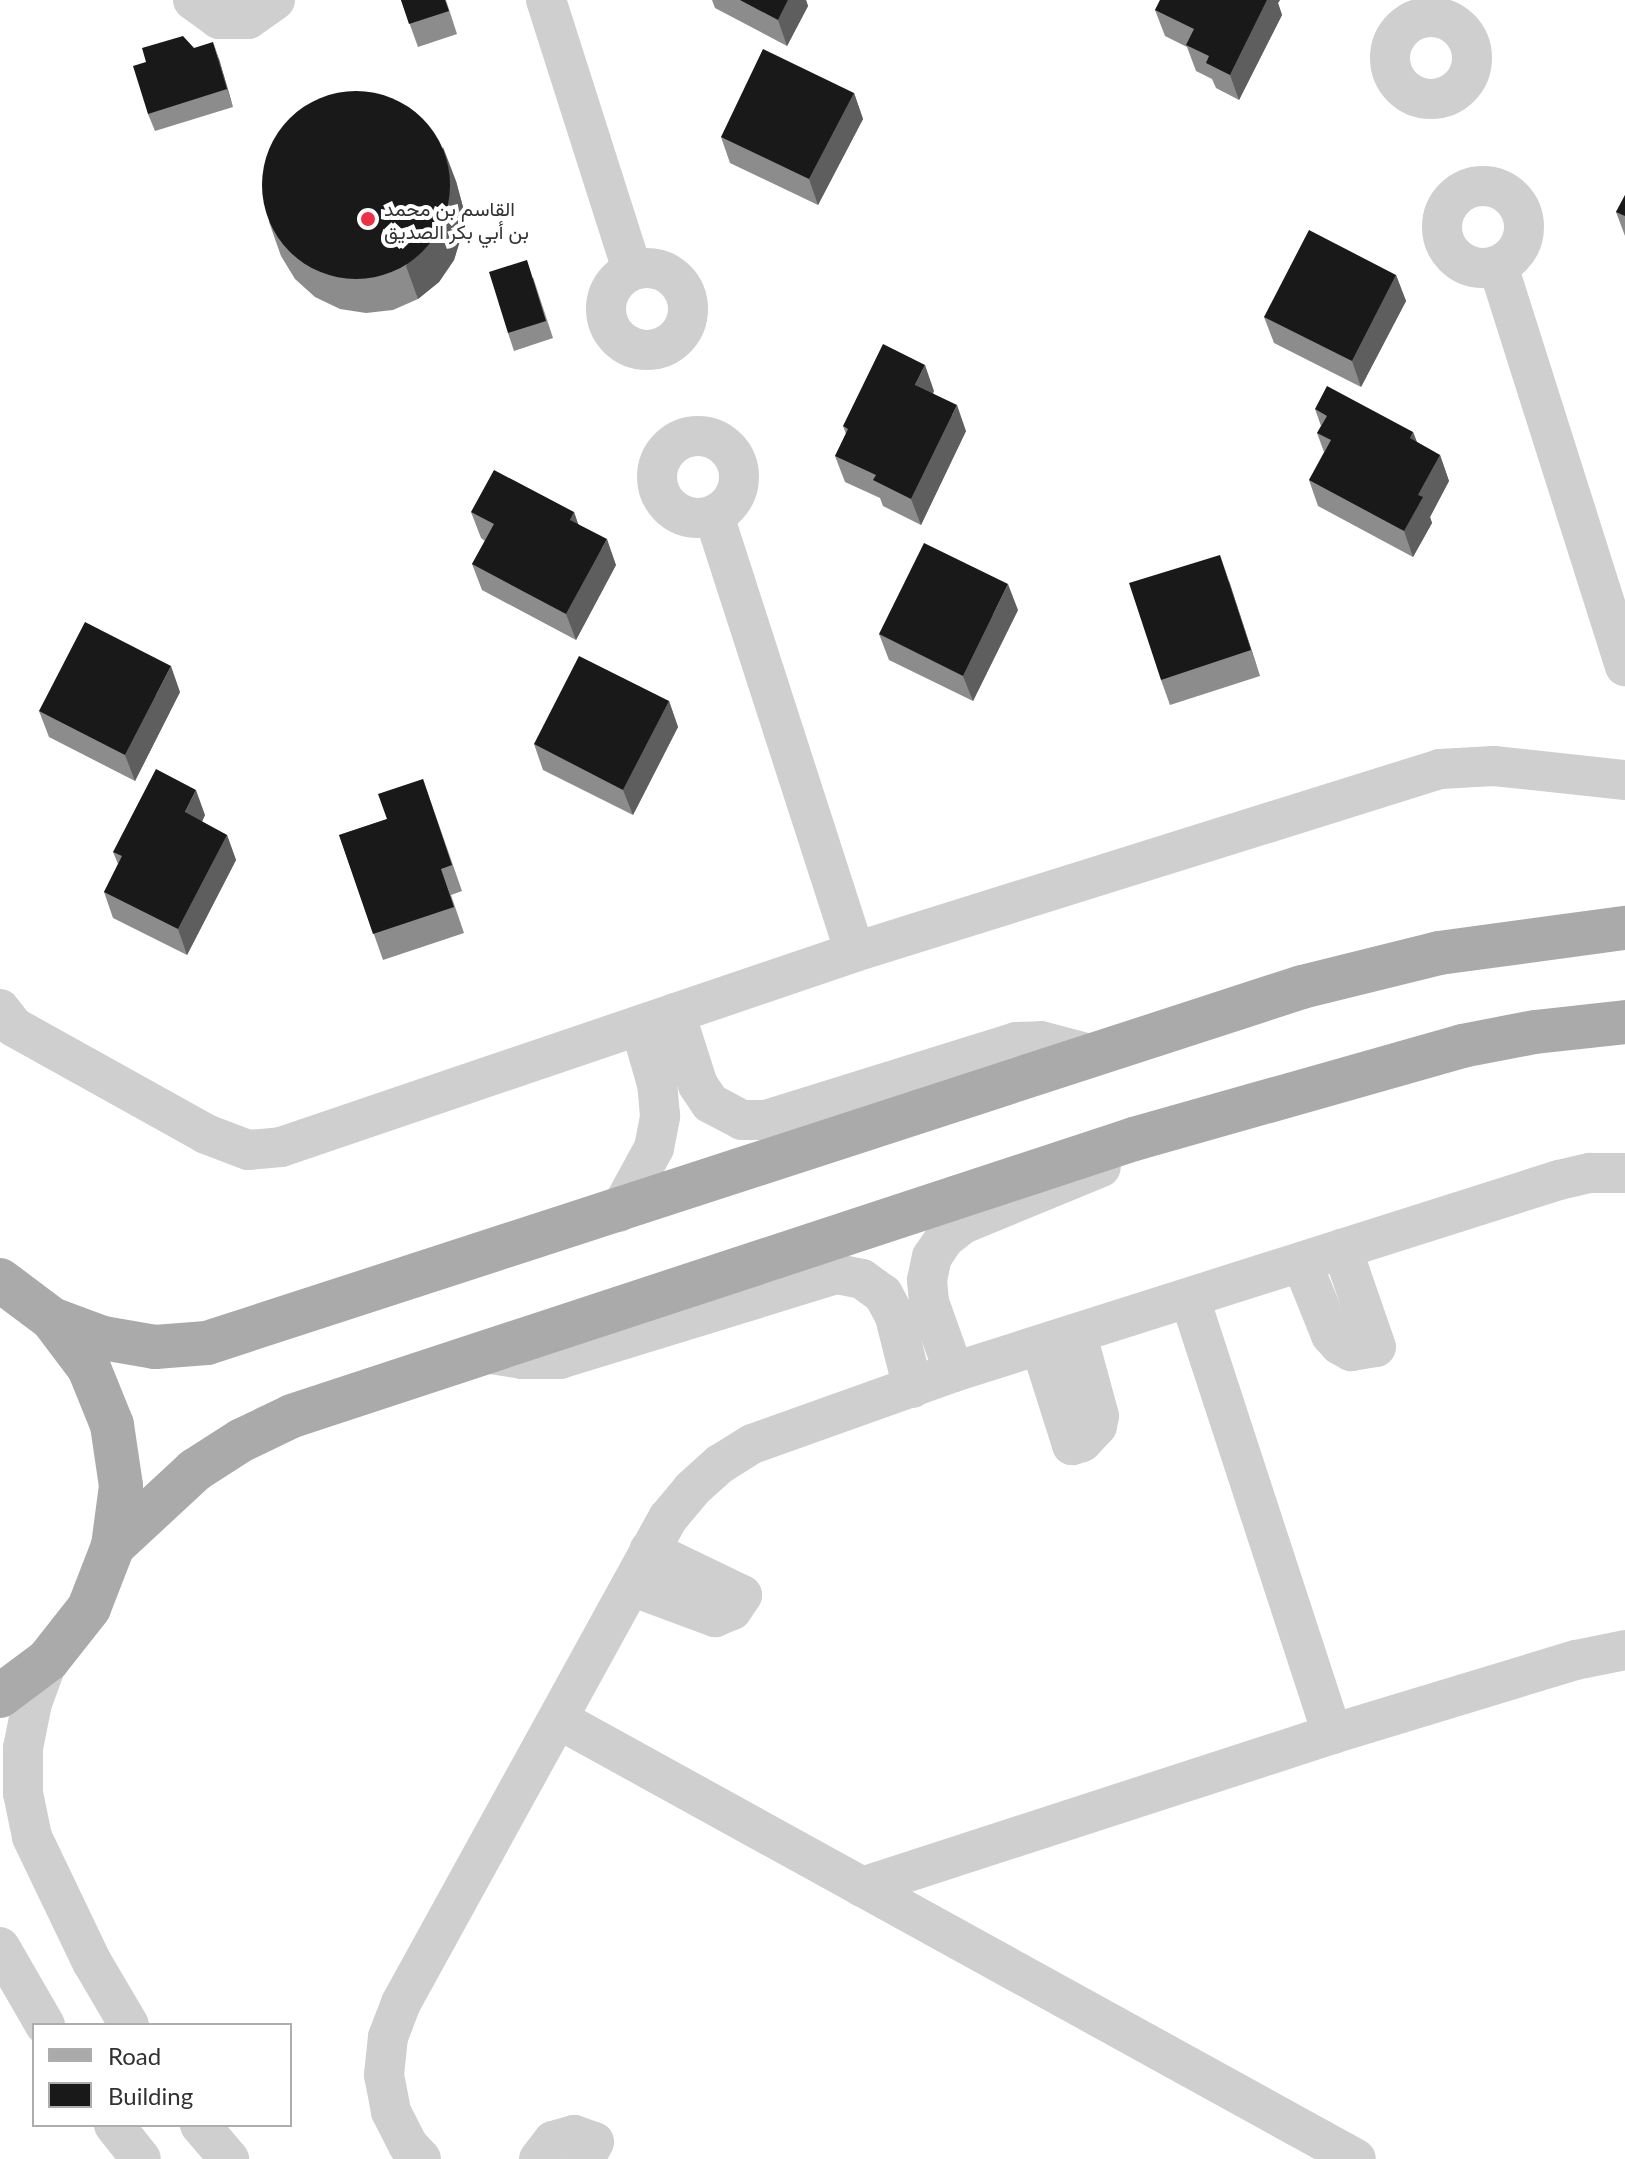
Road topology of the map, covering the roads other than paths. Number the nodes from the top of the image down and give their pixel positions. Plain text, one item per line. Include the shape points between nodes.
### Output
1 (193, 0) edge
2 (275, 0) edge
3 (546, 0) edge
4 (1498, 266) dead end
5 (632, 270) dead end
6 (714, 516) dead end
7 (1625, 666) edge
8 (1625, 780) edge
9 (1625, 928) edge
10 (855, 952) junction
11 (0, 1009) edge
12 (657, 1019) junction
13 (1625, 1022) edge
14 (1094, 1055) junction
15 (1134, 1139) junction
16 (1625, 1173) edge
17 (619, 1212) junction
18 (1342, 1249) junction
19 (1302, 1263) junction
20 (0, 1280) edge
21 (1190, 1299) junction
22 (52, 1319) junction
23 (485, 1353) junction
24 (954, 1372) junction
25 (913, 1388) junction
26 (113, 1546) junction
27 (649, 1550) junction
28 (631, 1586) junction
29 (1625, 1650) edge
30 (48, 1660) junction
31 (0, 1696) edge
32 (558, 1719) junction
33 (1332, 1734) junction
34 (862, 1887) junction
35 (0, 1947) edge
36 (44, 2023) edge
37 (128, 2023) edge
38 (116, 2127) edge
39 (202, 2127) edge
40 (141, 2159) edge
41 (229, 2159) edge
42 (421, 2159) edge
43 (539, 2159) edge
44 (585, 2159) edge
45 (1356, 2159) edge

1 - 2 street via 219,19 248,19
3 - 5 street
4 - 7 street
6 - 10 street
8 - 10 street via 1494,766 1440,769
9 - 14 main road via 1439,953 1370,968
10 - 12 street
11 - 12 street via 14,1027 206,1134 248,1150 281,1147
12 - 14 street via 710,1103 742,1120 766,1120 1016,1042 1041,1041
12 - 17 street via 660,1116 654,1148
13 - 15 main road via 1462,1046
14 - 17 main road
15 - 23 main road
15 - 24 street via 1092,1173 963,1224 945,1238 932,1257 927,1280 929,1302
16 - 18 street via 1559,1180
17 - 22 main road via 207,1343 155,1347 103,1338
18 - 19 street
18 - 19 street via 1376,1347 1351,1351 1331,1335
19 - 21 street
20 - 22 main road
21 - 24 street
21 - 33 street
22 - 26 main road via 89,1368 112,1425 121,1486
23 - 25 street via 560,1359 837,1274 862,1279 883,1294 895,1317
23 - 26 main road via 292,1416 242,1440 195,1470
24 - 25 street
25 - 27 street via 752,1444 692,1489
26 - 30 main road via 89,1608
27 - 28 street
27 - 28 street via 742,1595 724,1615 715,1617
28 - 32 street
29 - 33 street
30 - 31 main road
30 - 37 street via 23,1748 23,1793 32,1837 84,1948
32 - 34 street
32 - 42 street via 401,2003 388,2037 384,2075 391,2111
33 - 34 street
34 - 45 street
35 - 36 street
38 - 40 street
39 - 41 street
43 - 44 street via 553,2141 574,2135 594,2142

